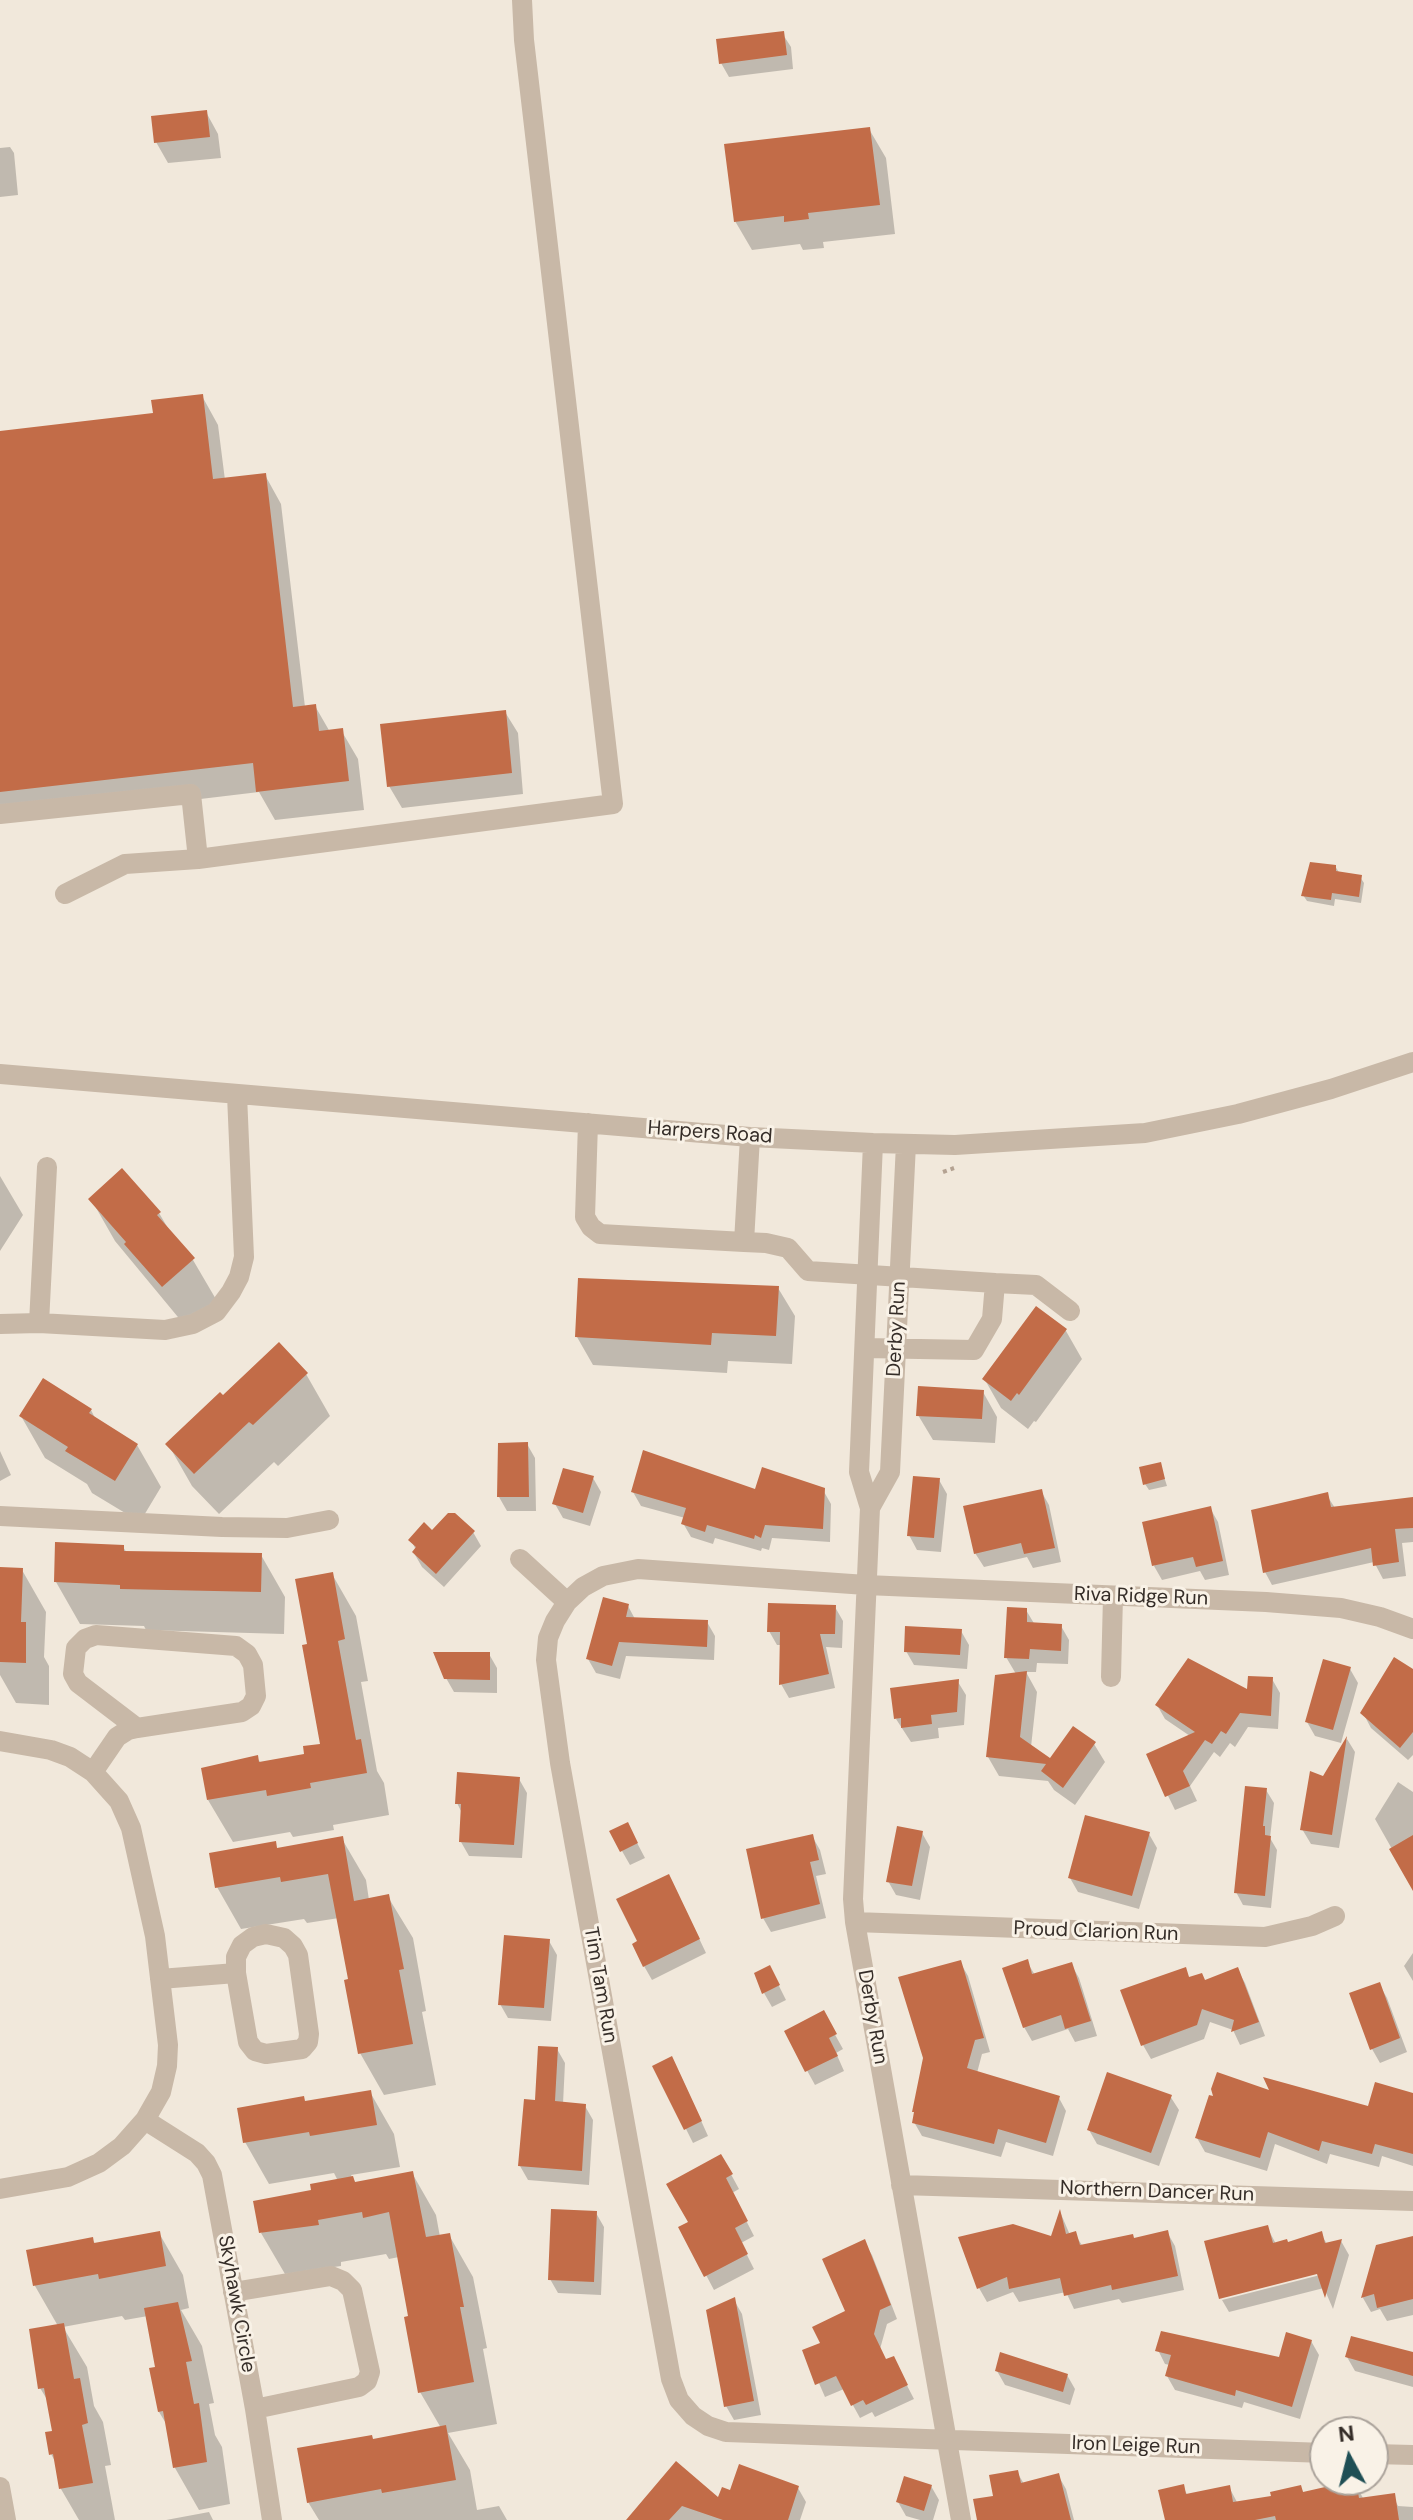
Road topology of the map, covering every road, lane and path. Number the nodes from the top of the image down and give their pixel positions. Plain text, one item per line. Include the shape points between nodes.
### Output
1 (522, 0) edge
2 (0, 814) edge
3 (198, 859) junction
4 (65, 894) dead end
5 (1413, 1062) edge
6 (0, 1074) edge
7 (237, 1095) junction
8 (588, 1123) junction
9 (750, 1137) junction
10 (873, 1143) junction
11 (906, 1144) junction
12 (47, 1167) dead end
13 (744, 1242) junction
14 (868, 1276) junction
15 (900, 1278) junction
16 (995, 1283) junction
17 (1070, 1311) dead end
18 (39, 1323) junction
19 (0, 1324) edge
20 (865, 1348) junction
21 (896, 1349) junction
22 (870, 1508) junction
23 (0, 1516) edge
24 (329, 1520) dead end
25 (520, 1559) dead end
26 (866, 1585) junction
27 (1113, 1596) junction
28 (567, 1602) junction
29 (1413, 1629) edge
30 (1111, 1677) dead end
31 (137, 1728) junction
32 (0, 1741) edge
33 (93, 1772) junction
34 (1335, 1916) dead end
35 (855, 1922) junction
36 (236, 1973) junction
37 (160, 1979) junction
38 (145, 2120) junction
39 (901, 2185) junction
40 (0, 2189) edge
41 (1413, 2201) edge
42 (233, 2292) junction
43 (255, 2409) junction
44 (947, 2440) junction
45 (1309, 2452) edge
46 (1389, 2454) edge
47 (1413, 2455) edge
48 (0, 2487) edge
49 (6, 2520) edge
50 (272, 2520) edge
51 (961, 2520) edge

1 - 3 street via 613,804
2 - 3 street via 191,794
3 - 4 street via 125,864
5 - 11 street, Harpers Road via 1238,1114 1145,1133
6 - 7 street, Harpers Road
7 - 8 street, Harpers Road
7 - 18 street via 244,1257 239,1277 216,1312 165,1330
8 - 9 street, Harpers Road
8 - 13 street via 585,1217 600,1234
9 - 10 street, Harpers Road
9 - 13 street
10 - 11 street, Harpers Road
10 - 14 street, Derby Run
11 - 15 street, Derby Run
12 - 18 street
13 - 14 street via 788,1248 808,1271
14 - 15 street
14 - 20 street, Derby Run
15 - 16 street
15 - 21 street, Derby Run
16 - 17 street via 1036,1285
16 - 21 street via 992,1319 974,1350
18 - 19 street
20 - 21 street
20 - 22 street, Derby Run via 859,1472
21 - 22 street, Derby Run via 890,1472
22 - 26 street, Derby Run
23 - 24 street via 287,1528
25 - 28 street
26 - 27 street, Riva Ridge Run
26 - 28 street, Tim Tam Run via 638,1569 603,1576
26 - 35 street, Derby Run
27 - 29 street, Riva Ridge Run via 1341,1608
27 - 30 street
28 - 44 street, Tim Tam Run via 548,1638 554,1719 679,2400 693,2416 726,2432
31 - 31 street via 242,1712 251,1706 256,1696 247,1654 223,1644 96,1635 85,1639 73,1658 78,1683
31 - 33 street via 117,1737
32 - 33 street via 51,1750
33 - 37 street via 119,1801 131,1828
34 - 35 street, Proud Clarion Run via 1265,1937
35 - 39 street, Derby Run
36 - 36 street via 248,2042 255,2051 302,2049 309,2034 293,1946 284,1938 253,1937 236,1957
36 - 37 street
37 - 38 street via 167,2066 161,2092
38 - 40 street via 99,2163 68,2177
38 - 42 street, Skyhawk Circle via 206,2163
39 - 41 street, Northern Dancer Run
39 - 44 street, Derby Run
42 - 43 street, Skyhawk Circle
42 - 43 street via 331,2276 343,2281 352,2290 370,2372 359,2387
43 - 50 street, Skyhawk Circle
44 - 45 street, Iron Leige Run
44 - 51 street, Derby Run
46 - 47 street
48 - 49 street

